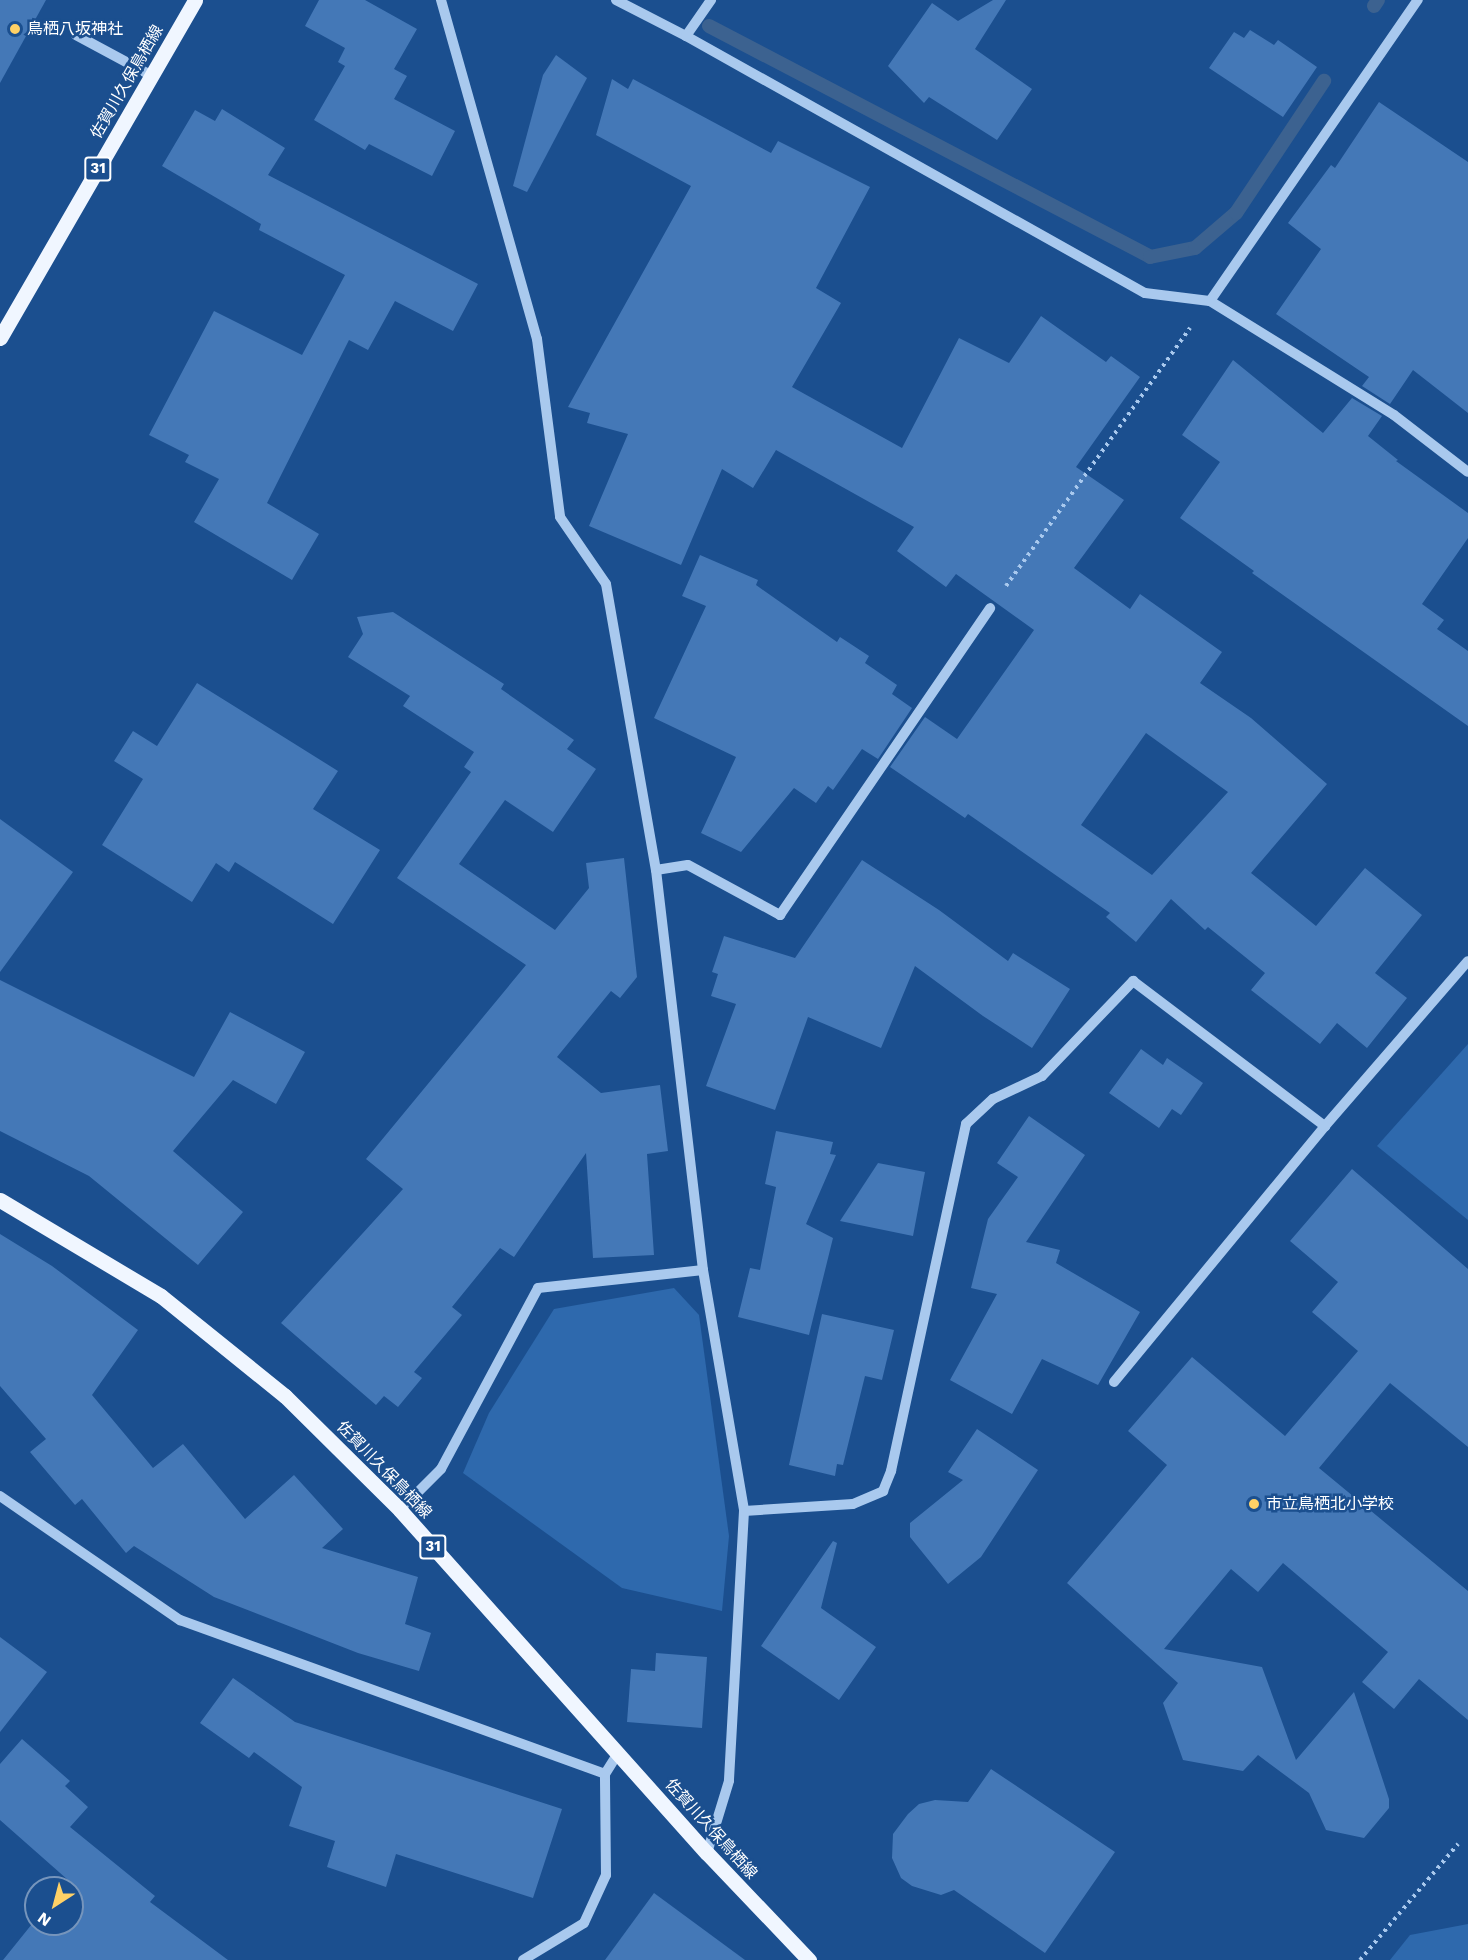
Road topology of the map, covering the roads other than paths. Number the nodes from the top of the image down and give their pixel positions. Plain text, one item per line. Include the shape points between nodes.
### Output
1 (195, 0) edge
2 (441, 0) edge
3 (616, 0) edge
4 (711, 0) edge
5 (1418, 0) edge
6 (76, 35) dead end
7 (686, 36) junction
8 (152, 76) junction
9 (1210, 301) junction
10 (0, 338) edge
11 (1468, 472) edge
12 (990, 608) road end
13 (656, 870) junction
14 (1468, 961) edge
15 (1325, 1126) junction
16 (0, 1200) edge
17 (703, 1270) junction
18 (1114, 1382) dead end
19 (0, 1496) edge
20 (400, 1510) junction
21 (744, 1511) junction
22 (618, 1753) junction
23 (605, 1774) junction
24 (708, 1853) junction
25 (523, 1960) edge
26 (808, 1960) edge

1 - 8 main road, 佐賀川久保鳥栖線 / 31
2 - 13 street via 537,339 560,517 606,584
3 - 7 street
4 - 7 street
5 - 9 street
6 - 8 street
7 - 9 street via 1145,293
8 - 10 main road, 佐賀川久保鳥栖線 / 31
9 - 11 street via 1394,415
12 - 13 street via 780,915 688,865
13 - 17 street
14 - 15 street
15 - 18 street
15 - 21 street via 1133,981 1042,1076 993,1100 966,1124 891,1471 883,1491 853,1504
16 - 20 main road, 佐賀川久保鳥栖線 / 31 via 161,1296 285,1396
17 - 20 street via 538,1288 441,1469
17 - 21 street
19 - 23 street via 180,1620
20 - 22 main road, 佐賀川久保鳥栖線 / 31
21 - 24 street via 729,1781
22 - 23 street
22 - 24 main road, 佐賀川久保鳥栖線 / 31
23 - 25 street via 606,1875 584,1923
24 - 26 main road, 佐賀川久保鳥栖線 / 31

